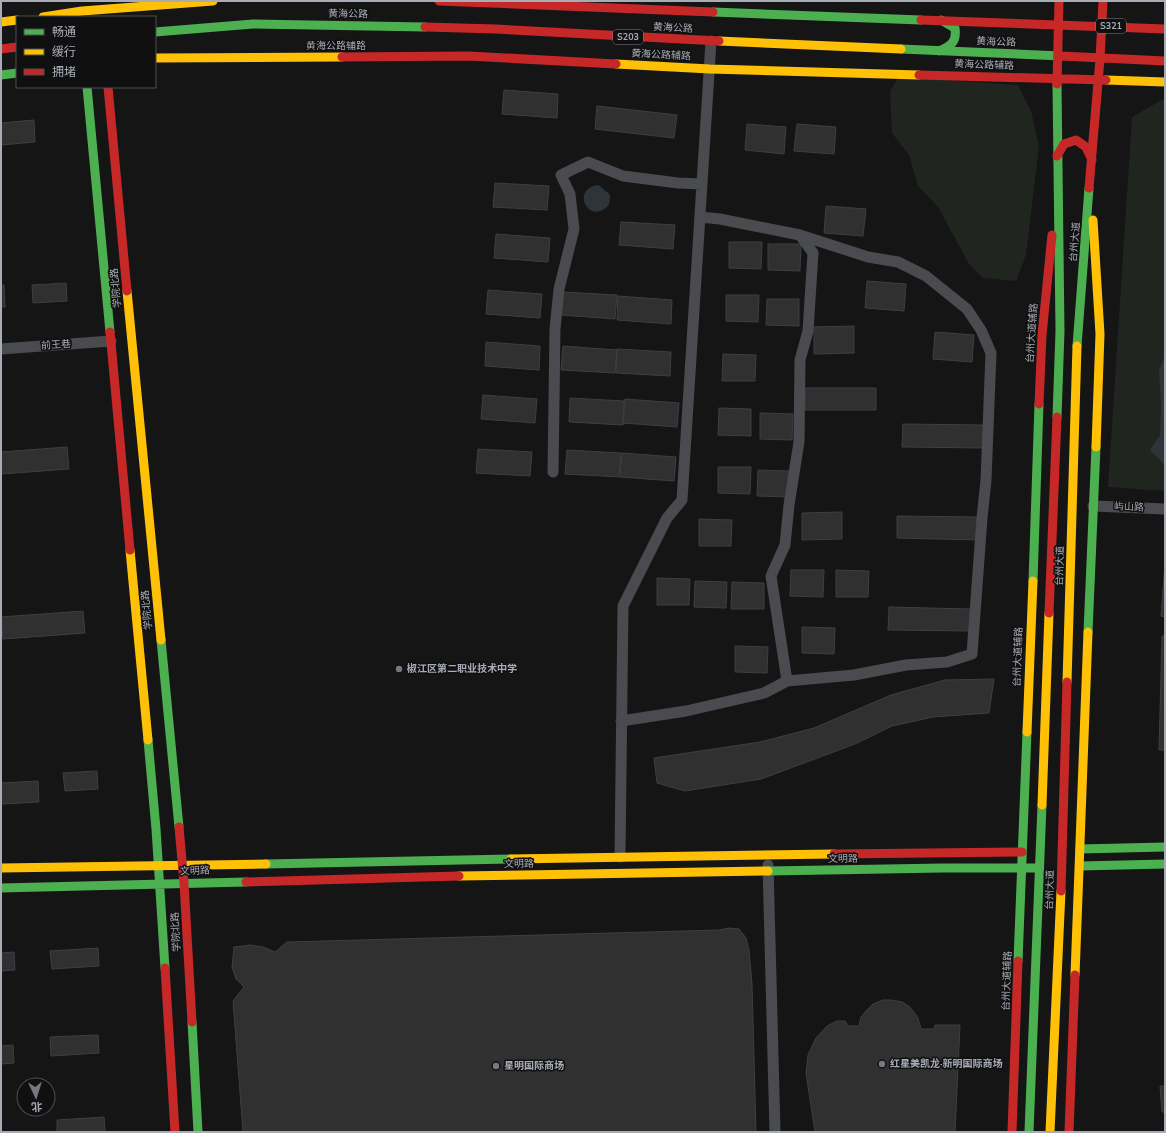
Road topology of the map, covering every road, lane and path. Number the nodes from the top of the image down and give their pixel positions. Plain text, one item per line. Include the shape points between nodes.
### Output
1 (81, 1) edge
2 (208, 1) edge
3 (439, 1) edge
4 (1059, 1) edge
5 (1103, 1) edge
6 (101, 9) edge
7 (82, 14) edge
8 (56, 16) edge
9 (16, 20) edge
10 (941, 20) junction
11 (1, 22) edge
12 (1058, 25) junction
13 (1102, 26) junction
14 (1165, 29) edge
15 (156, 32) edge
16 (711, 41) junction
17 (16, 47) edge
18 (1, 49) edge
19 (939, 51) junction
20 (1057, 56) junction
21 (156, 58) edge
22 (1100, 59) junction
23 (1165, 61) edge
24 (710, 68) junction
25 (16, 73) edge
26 (1, 75) edge
27 (1057, 79) junction
28 (1098, 80) junction
29 (1165, 82) edge
30 (87, 88) edge
31 (108, 88) edge
32 (1057, 156) junction
33 (1092, 160) junction
34 (702, 184) junction
35 (1057, 184) junction
36 (1091, 187) junction
37 (700, 217) junction
38 (800, 235) junction
39 (111, 341) junction
40 (1, 348) edge
41 (553, 472) dead end
42 (1093, 506) junction
43 (1165, 509) edge
44 (787, 681) junction
45 (621, 721) junction
46 (1165, 847) edge
47 (1126, 848) junction
48 (1080, 850) junction
49 (942, 852) junction
50 (1022, 852) junction
51 (768, 855) junction
52 (620, 857) junction
53 (158, 864) junction
54 (182, 864) junction
55 (1165, 864) edge
56 (1126, 865) junction
57 (1080, 866) junction
58 (1, 868) edge
59 (943, 868) junction
60 (1022, 868) junction
61 (1038, 868) junction
62 (768, 871) junction
63 (184, 883) junction
64 (160, 884) junction
65 (1, 888) edge
66 (175, 1132) edge
67 (198, 1132) edge
68 (775, 1132) edge
69 (1012, 1132) edge
70 (1029, 1132) edge
71 (1050, 1132) edge
72 (1069, 1132) edge

1 - 7 main road
2 - 6 main road
3 - 10 main road, 黄海公路
4 - 12 main road, 台州大道
5 - 13 main road, 台州大道
6 - 7 main road
7 - 8 main road
9 - 11 main road
10 - 12 main road, 黄海公路
10 - 19 main road via 955,28 957,36 953,45
12 - 13 main road, 黄海公路 / S321
12 - 20 main road, 台州大道
13 - 14 main road, 黄海公路 / S321
13 - 22 main road, 台州大道
15 - 16 main road, 黄海公路 / S203 via 253,24 378,26 496,29
16 - 19 main road, 黄海公路 / S203
16 - 24 street
17 - 18 main road
19 - 20 main road, 黄海公路 / S203
20 - 22 main road, 黄海公路 / S203
20 - 27 main road, 台州大道
21 - 24 main road, 黄海公路辅路 via 469,56
22 - 23 main road, 黄海公路
22 - 28 main road, 台州大道
24 - 27 main road, 黄海公路辅路
24 - 34 street
25 - 26 main road
27 - 28 main road, 黄海公路辅路
27 - 32 main road, 台州大道
28 - 29 main road, 黄海公路辅路
28 - 33 main road, 台州大道
30 - 39 main road, 学院北路
31 - 54 main road, 学院北路
32 - 33 main road via 1064,144 1076,140 1086,147
32 - 35 main road, 台州大道
33 - 36 main road, 台州大道
34 - 37 street
34 - 41 street via 623,176 588,162 562,176 570,194 574,229 560,289 555,329
35 - 50 main road, 台州大道辅路 via 1042,335
35 - 61 main road, 台州大道 via 1060,331
36 - 42 main road via 1100,334
36 - 71 main road, 台州大道 via 1077,342 1061,900
37 - 38 street
37 - 45 street via 682,500 667,518 623,606
38 - 44 street via 813,253 808,332 800,360 798,442 785,545 771,576
38 - 44 street via 868,257 898,262 926,276 967,309 981,330 991,353 990,395 972,654 947,662
39 - 40 street, 前王巷
39 - 53 main road, 学院北路
42 - 43 street, 屿山路
42 - 48 main road
44 - 45 street via 764,694 686,711
45 - 52 street
46 - 47 main road
47 - 48 main road
47 - 56 main road via 1118,855
48 - 57 main road
49 - 50 main road, 文明路
49 - 51 main road, 文明路
49 - 59 main road via 951,859
50 - 60 main road, 台州大道辅路
51 - 52 main road, 文明路
51 - 62 street
52 - 54 main road, 文明路
53 - 54 main road, 文明路
53 - 58 main road, 文明路
53 - 64 main road, 学院北路
54 - 63 main road, 学院北路
55 - 56 main road
56 - 57 main road
57 - 72 main road
59 - 60 main road, 文明路
59 - 62 main road, 文明路
60 - 61 main road, 文明路
60 - 69 main road, 台州大道辅路
61 - 70 main road, 台州大道
62 - 63 main road, 文明路
62 - 68 street
63 - 64 main road, 文明路
63 - 67 main road, 学院北路
64 - 65 main road, 文明路
64 - 66 main road, 学院北路

